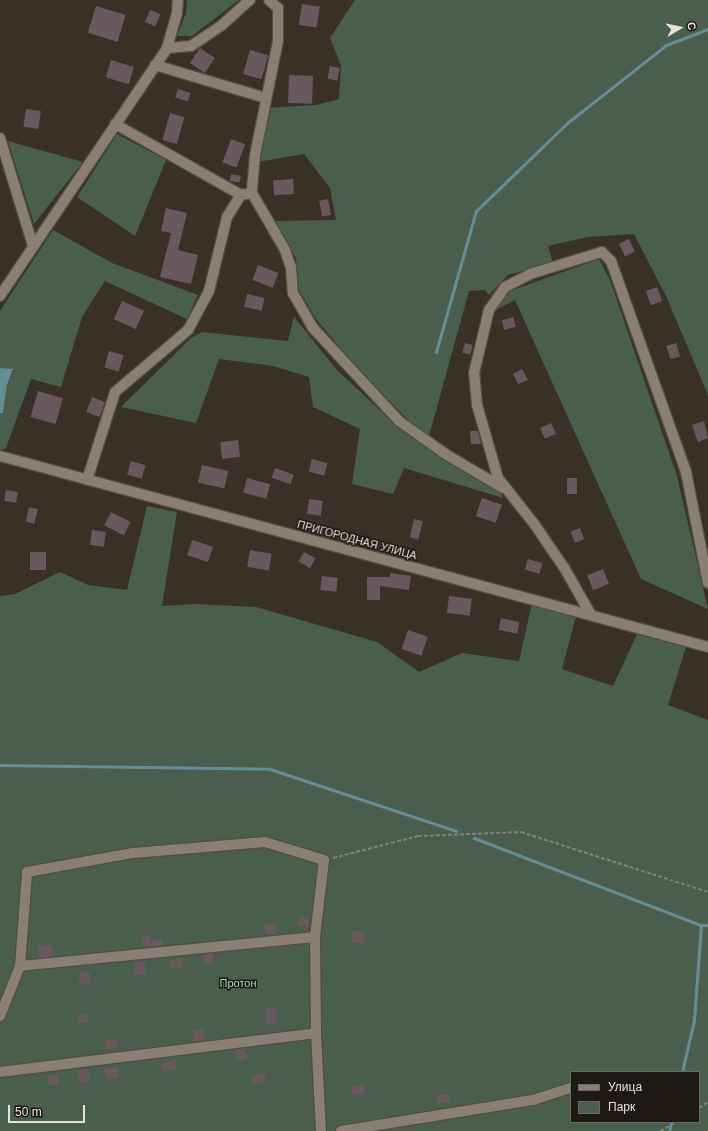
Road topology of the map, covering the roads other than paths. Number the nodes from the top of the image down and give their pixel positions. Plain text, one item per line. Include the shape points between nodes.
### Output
1 (178, 0) edge
2 (250, 0) edge
3 (269, 0) edge
4 (167, 48) junction
5 (155, 65) junction
6 (266, 98) junction
7 (115, 124) junction
8 (0, 138) edge
9 (252, 192) junction
10 (241, 195) junction
11 (33, 246) junction
12 (0, 296) edge
13 (0, 456) edge
14 (87, 480) junction
15 (504, 488) junction
16 (708, 583) edge
17 (591, 615) junction
18 (708, 647) edge
19 (315, 937) junction
20 (20, 966) junction
21 (0, 1016) edge
22 (316, 1033) junction
23 (0, 1072) edge
24 (570, 1088) edge
25 (321, 1131) edge
26 (341, 1131) edge

1 - 4 street
2 - 4 street via 222,25 191,46
3 - 6 street via 278,8 278,41
4 - 5 street
5 - 6 street
5 - 7 street
6 - 9 street via 255,155
7 - 10 street
7 - 11 street
8 - 11 street
9 - 10 street
9 - 15 street via 285,250 291,267 293,293 312,328 399,421
10 - 14 street via 227,217 208,291 188,330 116,392
11 - 12 street
13 - 14 street, ПРИГОРОДНАЯ УЛИЦА
14 - 17 street, ПРИГОРОДНАЯ УЛИЦА
15 - 16 street via 498,478 477,405 474,372 489,310 505,287 530,274 602,252 611,261 686,472
15 - 17 street via 535,525 565,569
17 - 18 street, ПРИГОРОДНАЯ УЛИЦА
19 - 20 street
19 - 20 street via 324,860 265,842 133,853 27,872
19 - 22 street
20 - 21 street
22 - 23 street
22 - 25 street
24 - 26 street via 533,1100

